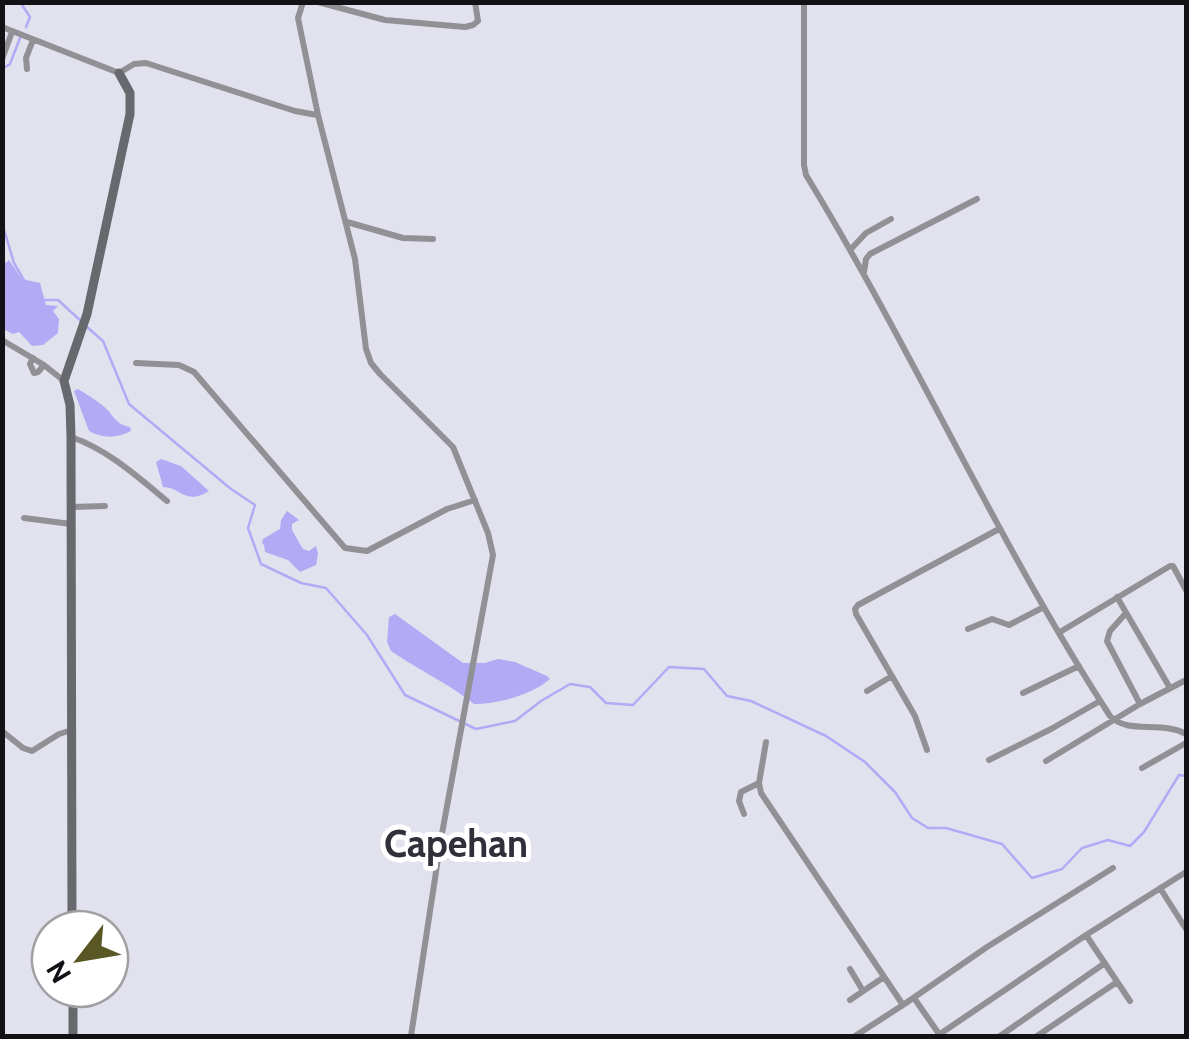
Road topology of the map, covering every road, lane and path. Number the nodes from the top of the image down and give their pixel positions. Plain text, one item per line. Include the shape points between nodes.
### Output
1 (303, 2) edge
2 (318, 2) edge
3 (475, 2) edge
4 (804, 2) edge
5 (2, 28) edge
6 (14, 32) junction
7 (30, 39) junction
8 (2, 59) edge
9 (27, 70) dead end
10 (119, 73) junction
11 (318, 115) junction
12 (976, 200) dead end
13 (891, 219) dead end
14 (347, 222) junction
15 (433, 239) dead end
16 (852, 254) junction
17 (868, 256) junction
18 (864, 273) junction
19 (2, 340) edge
20 (136, 363) dead end
21 (65, 379) junction
22 (71, 437) junction
23 (168, 500) dead end
24 (475, 500) junction
25 (105, 506) dead end
26 (71, 508) junction
27 (24, 518) dead end
28 (71, 524) junction
29 (999, 529) junction
30 (1186, 590) edge
31 (1117, 597) junction
32 (1044, 608) junction
33 (1126, 613) junction
34 (968, 629) dead end
35 (1060, 633) junction
36 (1079, 666) junction
37 (892, 676) junction
38 (1186, 680) edge
39 (1170, 688) junction
40 (867, 691) dead end
41 (1024, 693) dead end
42 (1100, 701) junction
43 (1140, 704) junction
44 (1114, 721) junction
45 (2, 730) edge
46 (72, 730) junction
47 (1186, 734) edge
48 (766, 742) dead end
49 (1186, 743) edge
50 (927, 750) dead end
51 (990, 760) dead end
52 (1046, 760) dead end
53 (1142, 768) dead end
54 (759, 783) junction
55 (744, 814) dead end
56 (1114, 868) dead end
57 (1186, 872) edge
58 (1160, 888) junction
59 (72, 909) edge
60 (1186, 929) edge
61 (1086, 935) junction
62 (1105, 964) junction
63 (850, 969) dead end
64 (884, 978) junction
65 (1117, 982) junction
66 (864, 991) junction
67 (914, 998) junction
68 (850, 1000) dead end
69 (1130, 1001) dead end
70 (903, 1005) junction
71 (72, 1009) edge
72 (73, 1036) edge
73 (410, 1036) edge
74 (854, 1036) edge
75 (938, 1036) edge
76 (1000, 1036) edge
77 (1037, 1036) edge

1 - 11 street via 298,18
2 - 3 street via 385,20 465,27 478,21
4 - 16 street via 804,168
5 - 6 street
6 - 7 street
6 - 8 street
7 - 9 street
7 - 10 street
10 - 11 street via 146,63
10 - 21 street via 130,93 130,114 84,328
11 - 14 street
12 - 17 street
13 - 16 street via 866,233
14 - 15 street
14 - 24 street via 371,363 454,447
16 - 17 street
16 - 18 street
17 - 18 street
18 - 29 street
19 - 21 street
20 - 24 street via 180,365 202,380 344,548 367,551
21 - 22 street
22 - 23 street via 113,458
22 - 26 street
24 - 73 street via 494,561
25 - 26 street
26 - 28 street
27 - 28 street
28 - 46 street
29 - 32 street
29 - 37 street via 856,607
30 - 31 street via 1172,566
31 - 33 street
31 - 35 street
32 - 34 street via 1009,625 992,620
32 - 35 street
33 - 39 street
33 - 43 street via 1107,641
35 - 36 street
36 - 41 street
36 - 42 street
37 - 40 street
37 - 50 street
38 - 39 street
39 - 43 street
42 - 44 street
42 - 51 street
43 - 44 street
44 - 47 street
44 - 52 street
45 - 46 street via 32,751
46 - 59 street
48 - 54 street
49 - 53 street
54 - 55 street via 741,792
54 - 64 street
56 - 67 street
57 - 58 street
58 - 60 street
58 - 61 street
61 - 62 street
61 - 75 street
62 - 65 street
62 - 76 street
63 - 66 street
64 - 66 street
64 - 70 street
65 - 69 street
65 - 77 street
66 - 68 street
67 - 70 street
67 - 75 street
70 - 74 street
71 - 72 street

